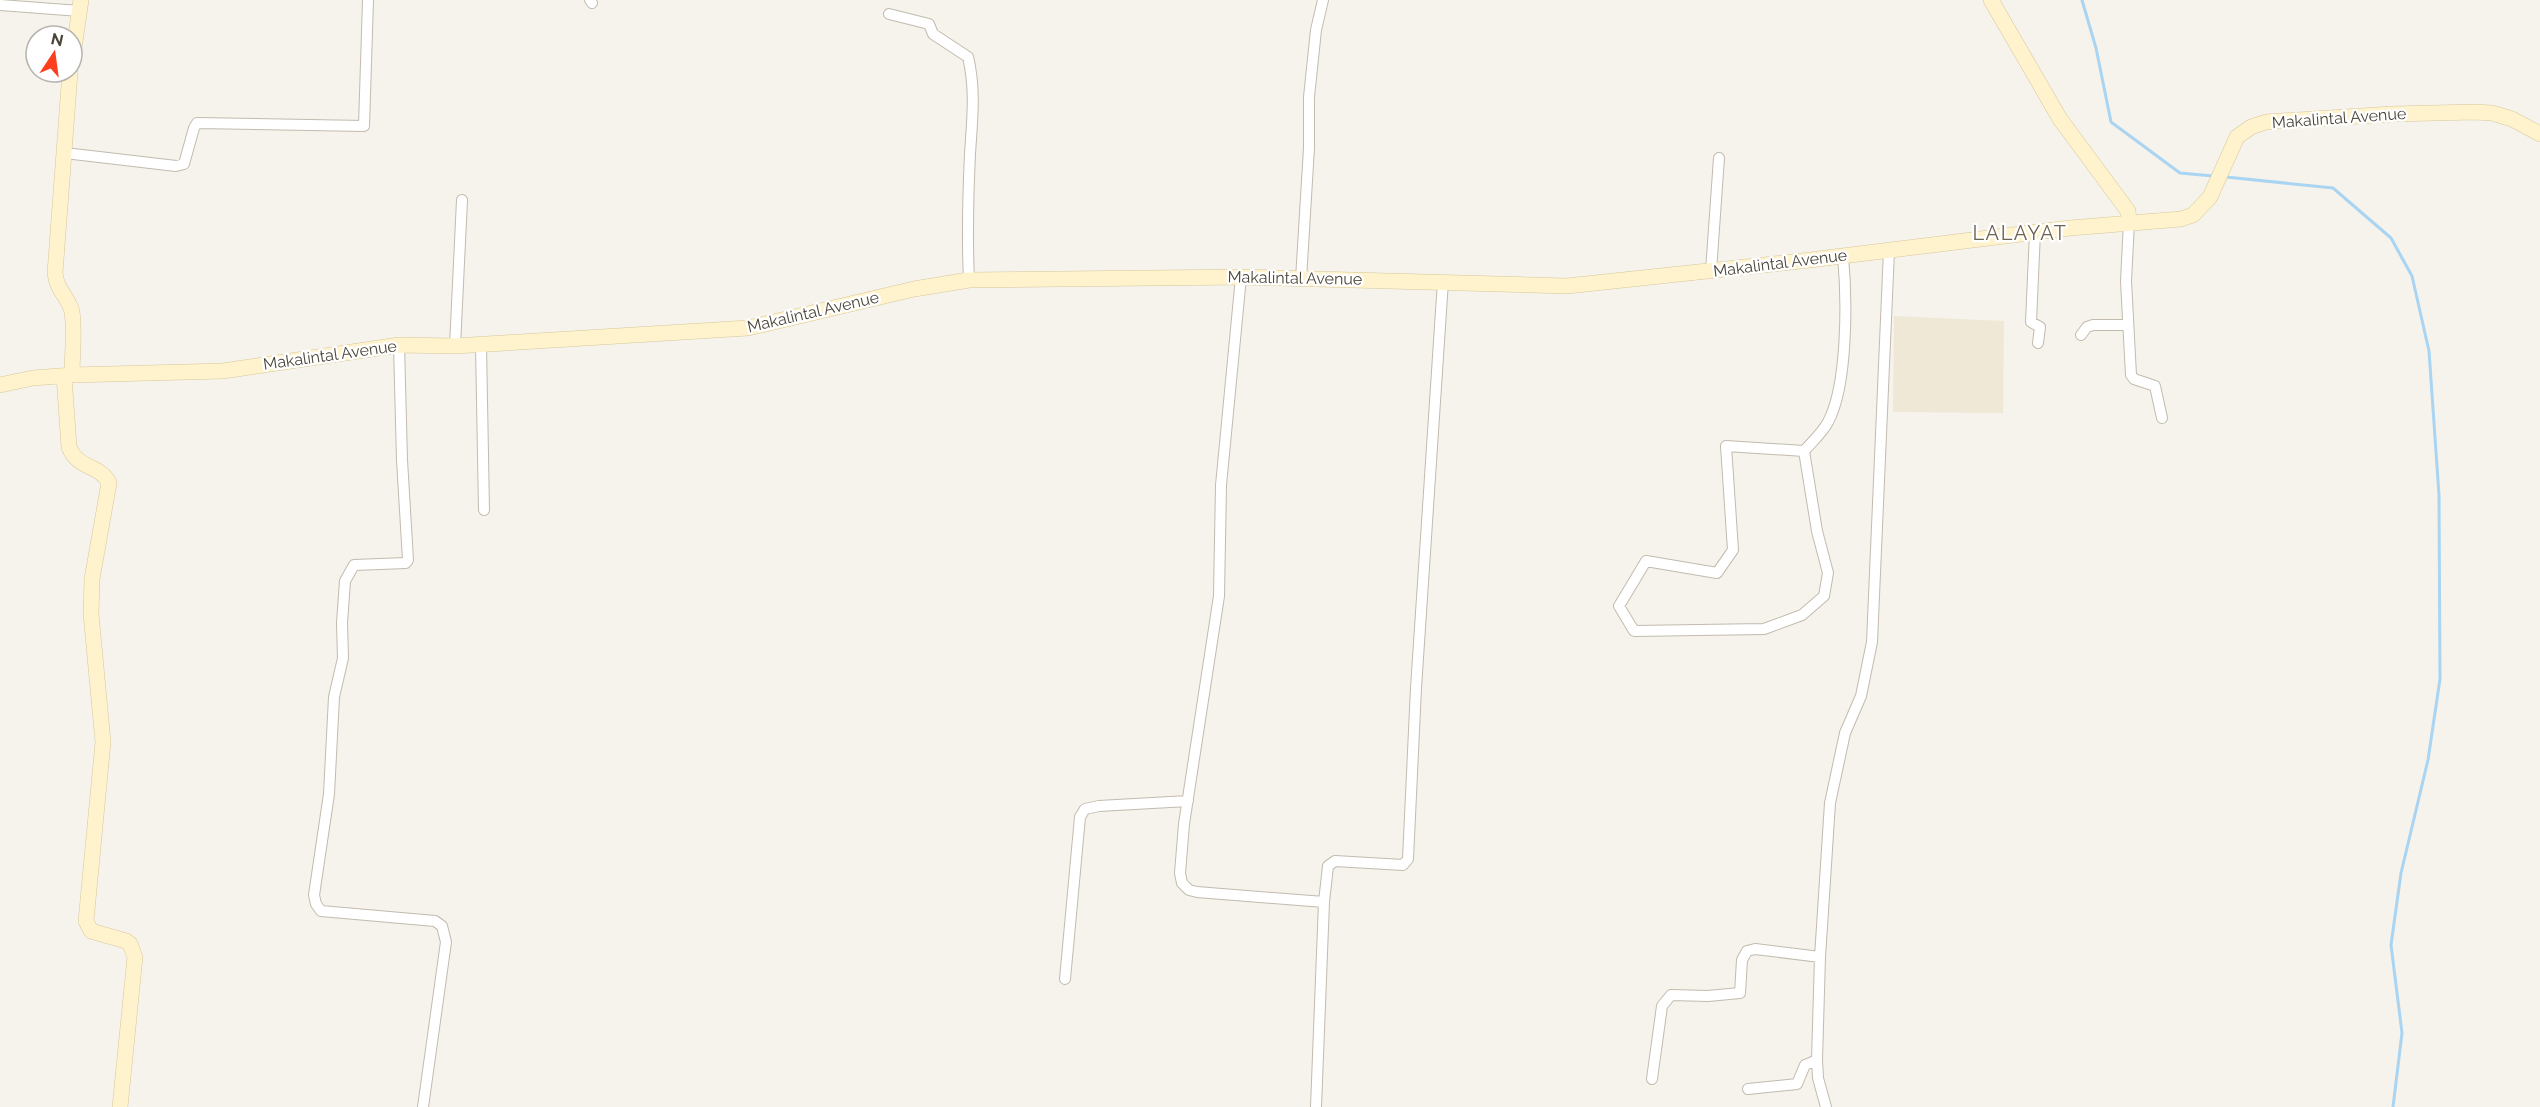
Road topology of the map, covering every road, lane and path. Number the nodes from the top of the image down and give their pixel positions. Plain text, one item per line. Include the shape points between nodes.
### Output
1 (368, 0) edge
2 (1323, 0) edge
3 (1991, 0) edge
4 (0, 5) edge
5 (81, 6) edge
6 (889, 14) dead end
7 (78, 24) edge
8 (69, 84) edge
9 (2540, 134) edge
10 (65, 153) junction
11 (1719, 158) dead end
12 (462, 200) dead end
13 (2129, 222) junction
14 (2035, 232) junction
15 (1889, 250) junction
16 (1844, 256) junction
17 (1711, 271) junction
18 (1241, 277) junction
19 (1301, 279) junction
20 (969, 280) junction
21 (1443, 281) junction
22 (2127, 325) junction
23 (2081, 335) dead end
24 (2038, 343) dead end
25 (399, 345) junction
26 (482, 345) junction
27 (455, 346) junction
28 (68, 376) junction
29 (0, 385) edge
30 (2162, 417) dead end
31 (1804, 451) junction
32 (484, 510) dead end
33 (1188, 801) junction
34 (1324, 902) junction
35 (1820, 957) junction
36 (1065, 979) dead end
37 (1817, 1060) junction
38 (1652, 1079) dead end
39 (1748, 1089) dead end
40 (120, 1107) edge
41 (423, 1107) edge
42 (1316, 1107) edge
43 (1826, 1107) edge

1 - 10 street via 364,126 197,123 184,164 176,166
2 - 19 street via 1309,97 1310,148
3 - 13 main road via 2060,119 2128,212
4 - 5 street
5 - 7 main road
6 - 20 street via 928,24 933,34 968,57 974,111 967,236
8 - 10 main road
9 - 13 main road, Makalintal Avenue via 2512,119 2474,112 2266,122 2237,138 2210,197 2193,215
10 - 28 main road via 56,273 60,292 72,313
11 - 17 street
12 - 27 street
13 - 14 main road, Makalintal Avenue
13 - 22 street
14 - 15 main road, Makalintal Avenue
14 - 24 street via 2031,322 2040,327
15 - 16 main road, Makalintal Avenue
15 - 35 street via 1872,642 1861,696 1845,733 1830,803
16 - 17 main road, Makalintal Avenue
16 - 31 street via 1847,305 1838,388 1828,422
17 - 21 main road, Makalintal Avenue via 1567,286
18 - 19 main road, Makalintal Avenue
18 - 20 main road, Makalintal Avenue
18 - 33 street via 1221,485 1219,596
19 - 21 main road, Makalintal Avenue
20 - 26 main road, Makalintal Avenue via 747,328
21 - 34 street via 1408,859 1403,865 1335,861 1328,866
22 - 23 street via 2093,325
22 - 30 street via 2131,375 2155,386
25 - 27 main road, Makalintal Avenue
25 - 28 main road, Makalintal Avenue via 223,371
25 - 41 street via 408,560 397,565 354,565 345,581 343,658 334,697 328,794 314,895 321,911 435,921 442,926 446,942
26 - 27 main road, Makalintal Avenue
26 - 32 street
28 - 29 main road, Makalintal Avenue
28 - 40 main road via 69,447 73,457 105,476 108,483 92,579 91,615 104,742 86,921 91,931 126,941 134,952
31 - 31 street via 1816,531 1828,573 1824,596 1802,615 1764,629 1634,631 1619,606 1646,561 1717,573 1733,550 1726,446
33 - 34 street via 1180,873 1189,890
33 - 36 street via 1100,806 1085,810 1080,817
34 - 42 street
35 - 37 street
35 - 38 street via 1747,951 1742,960 1740,993 1671,995 1662,1006
37 - 39 street via 1805,1065 1797,1084
37 - 43 street

